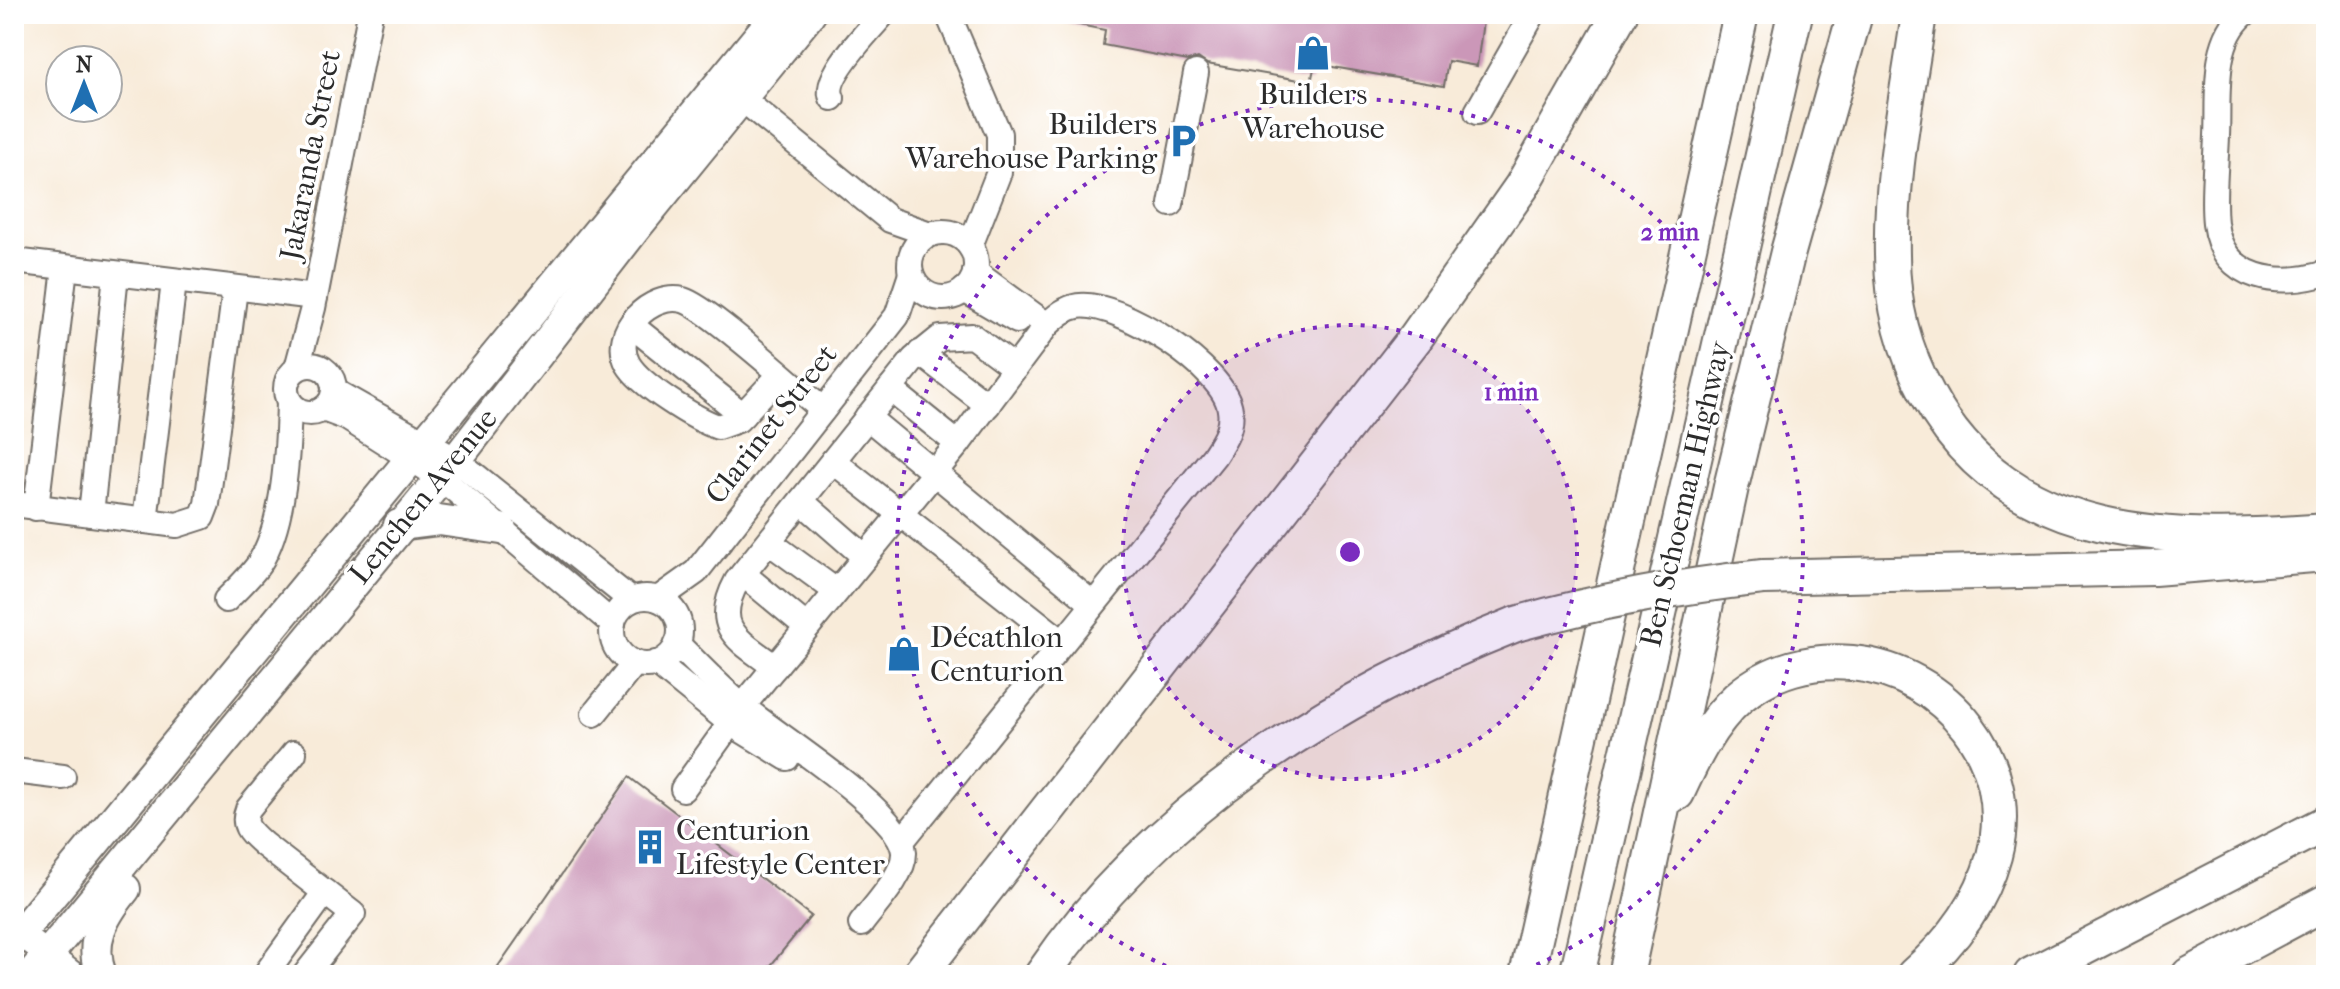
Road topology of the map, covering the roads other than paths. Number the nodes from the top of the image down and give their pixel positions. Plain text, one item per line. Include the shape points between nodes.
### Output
1 (370, 14) edge
2 (777, 14) edge
3 (810, 14) edge
4 (883, 14) edge
5 (948, 14) edge
6 (1533, 14) edge
7 (1620, 14) edge
8 (1741, 14) edge
9 (1795, 14) edge
10 (1855, 14) edge
11 (1919, 14) edge
12 (2244, 14) edge
13 (1196, 73) dead end
14 (832, 98) dead end
15 (742, 99) junction
16 (1477, 112) dead end
17 (986, 204) junction
18 (1171, 204) dead end
19 (890, 220) junction
20 (938, 233) junction
21 (970, 246) junction
22 (14, 261) edge
23 (65, 268) junction
24 (910, 268) junction
25 (116, 274) junction
26 (2316, 276) edge
27 (970, 281) junction
28 (174, 282) junction
29 (235, 289) junction
30 (933, 296) junction
31 (314, 302) junction
32 (897, 316) junction
33 (631, 325) junction
34 (1042, 331) junction
35 (920, 353) junction
36 (309, 368) junction
37 (1015, 368) junction
38 (780, 375) junction
39 (890, 389) junction
40 (313, 403) junction
41 (988, 405) junction
42 (823, 410) junction
43 (743, 415) junction
44 (867, 417) junction
45 (958, 444) junction
46 (417, 448) junction
47 (833, 461) junction
48 (448, 468) junction
49 (936, 471) junction
50 (801, 501) junction
51 (25, 506) edge
52 (91, 514) junction
53 (899, 514) junction
54 (145, 521) junction
55 (399, 525) junction
56 (501, 529) junction
57 (2326, 531) edge
58 (769, 542) junction
59 (2326, 554) edge
60 (865, 557) junction
61 (696, 572) junction
62 (743, 574) junction
63 (836, 591) junction
64 (658, 599) junction
65 (226, 600) dead end
66 (631, 600) junction
67 (1093, 604) junction
68 (613, 624) junction
69 (807, 627) junction
70 (678, 633) junction
71 (1061, 641) junction
72 (637, 659) junction
73 (775, 667) junction
74 (588, 709) dead end
75 (736, 715) junction
76 (294, 753) dead end
77 (214, 755) junction
78 (14, 771) edge
79 (63, 777) dead end
80 (683, 789) dead end
81 (2326, 823) edge
82 (902, 841) junction
83 (325, 892) junction
84 (2326, 902) edge
85 (861, 924) dead end
86 (321, 925) dead end
87 (16, 936) edge
88 (1634, 942) junction
89 (14, 966) edge
90 (34, 968) edge
91 (74, 975) edge
92 (101, 975) edge
93 (265, 975) edge
94 (283, 975) edge
95 (305, 975) edge
96 (919, 975) edge
97 (1042, 975) edge
98 (1527, 975) edge
99 (1577, 975) edge
100 (1626, 975) edge
101 (1914, 975) edge
102 (2031, 975) edge
103 (2189, 975) edge

1 - 31 street, Jakaranda Street
2 - 46 main road, Lenchen Avenue
3 - 15 main road, Lenchen Avenue
4 - 14 street via 836,72 830,83
5 - 17 street via 999,134 999,172
6 - 16 street
7 - 96 highway via 1522,186 1416,337
8 - 98 highway, Ben Schoeman Highway
9 - 99 highway, Ben Schoeman Highway
10 - 88 highway via 1788,252 1731,487
11 - 57 highway via 1897,166 1891,256 1906,347 1938,415 1960,444 2014,489 2086,521 2163,535
12 - 26 street via 2230,31 2222,56 2215,223 2232,259 2252,274 2277,282
13 - 18 street
15 - 19 street
15 - 48 main road, Lenchen Avenue
17 - 20 street, Clarinet Street
17 - 21 street
19 - 20 street
19 - 24 street
20 - 21 street via 957,235
20 - 24 street, Clarinet Street via 917,243
21 - 27 street
22 - 23 street
23 - 25 street
23 - 51 street
24 - 30 street via 923,291
24 - 32 street, Clarinet Street
25 - 28 street
25 - 52 street
27 - 30 street, Clarinet Street via 944,298
27 - 34 street
28 - 29 street
28 - 54 street
29 - 31 street
29 - 54 street via 202,517 177,525
30 - 32 street, Clarinet Street
31 - 36 street, Jakaranda Street
32 - 42 street, Clarinet Street
33 - 38 street via 658,299 685,300
33 - 43 street
33 - 43 street via 623,344 633,371 710,424 730,425
34 - 37 street
34 - 67 street via 1064,311 1079,306 1120,314 1208,373 1230,408 1229,428 1214,456
35 - 37 street via 940,338 972,336
35 - 39 street
35 - 41 street
36 - 40 street via 331,377
36 - 40 street, Jakaranda Street via 286,383
37 - 41 street
38 - 42 street
38 - 43 street
39 - 44 street
39 - 45 street
40 - 46 street
40 - 65 street, Jakaranda Street via 288,450 266,550
41 - 45 street
42 - 61 street, Clarinet Street
44 - 47 street
44 - 49 street
45 - 49 street
46 - 48 street
46 - 87 main road, Lenchen Avenue via 240,670
47 - 50 street
47 - 53 street
48 - 55 main road, Lenchen Avenue
48 - 56 street
48 - 66 street
49 - 53 street
49 - 67 street
50 - 58 street
50 - 60 street
51 - 52 street
52 - 54 street
53 - 60 street
53 - 71 street
55 - 56 main road via 455,521
55 - 77 main road, Lenchen Avenue
56 - 68 street
58 - 62 street
58 - 63 street
59 - 97 highway, bridge via 2154,568 1763,577 1585,604 1516,624 1395,677 1237,775 1167,834
60 - 63 street
61 - 64 street, Clarinet Street
61 - 70 street, Clarinet Street
62 - 69 street
62 - 73 street via 727,600 728,627
63 - 69 street
64 - 66 street
64 - 70 street via 674,612
66 - 68 street
67 - 71 street
68 - 72 street via 612,636
69 - 73 street
70 - 72 street via 671,653
70 - 75 street
71 - 82 street
72 - 74 street
72 - 75 street
73 - 75 street
75 - 80 street
75 - 82 street via 881,816
76 - 83 street via 248,809 245,826
77 - 90 main road, Lenchen Avenue
77 - 92 main road via 196,799 104,916 96,939
78 - 79 street
81 - 102 highway
82 - 85 street via 899,870
83 - 93 street
83 - 95 street via 353,914
84 - 103 highway
86 - 94 street
87 - 90 street
88 - 100 highway
88 - 101 highway via 1676,796 1712,727 1739,697 1786,669 1813,663 1865,664 1915,679 1960,715 1984,758 1998,810 1999,832 1986,881 1955,933
89 - 90 street
90 - 91 street

